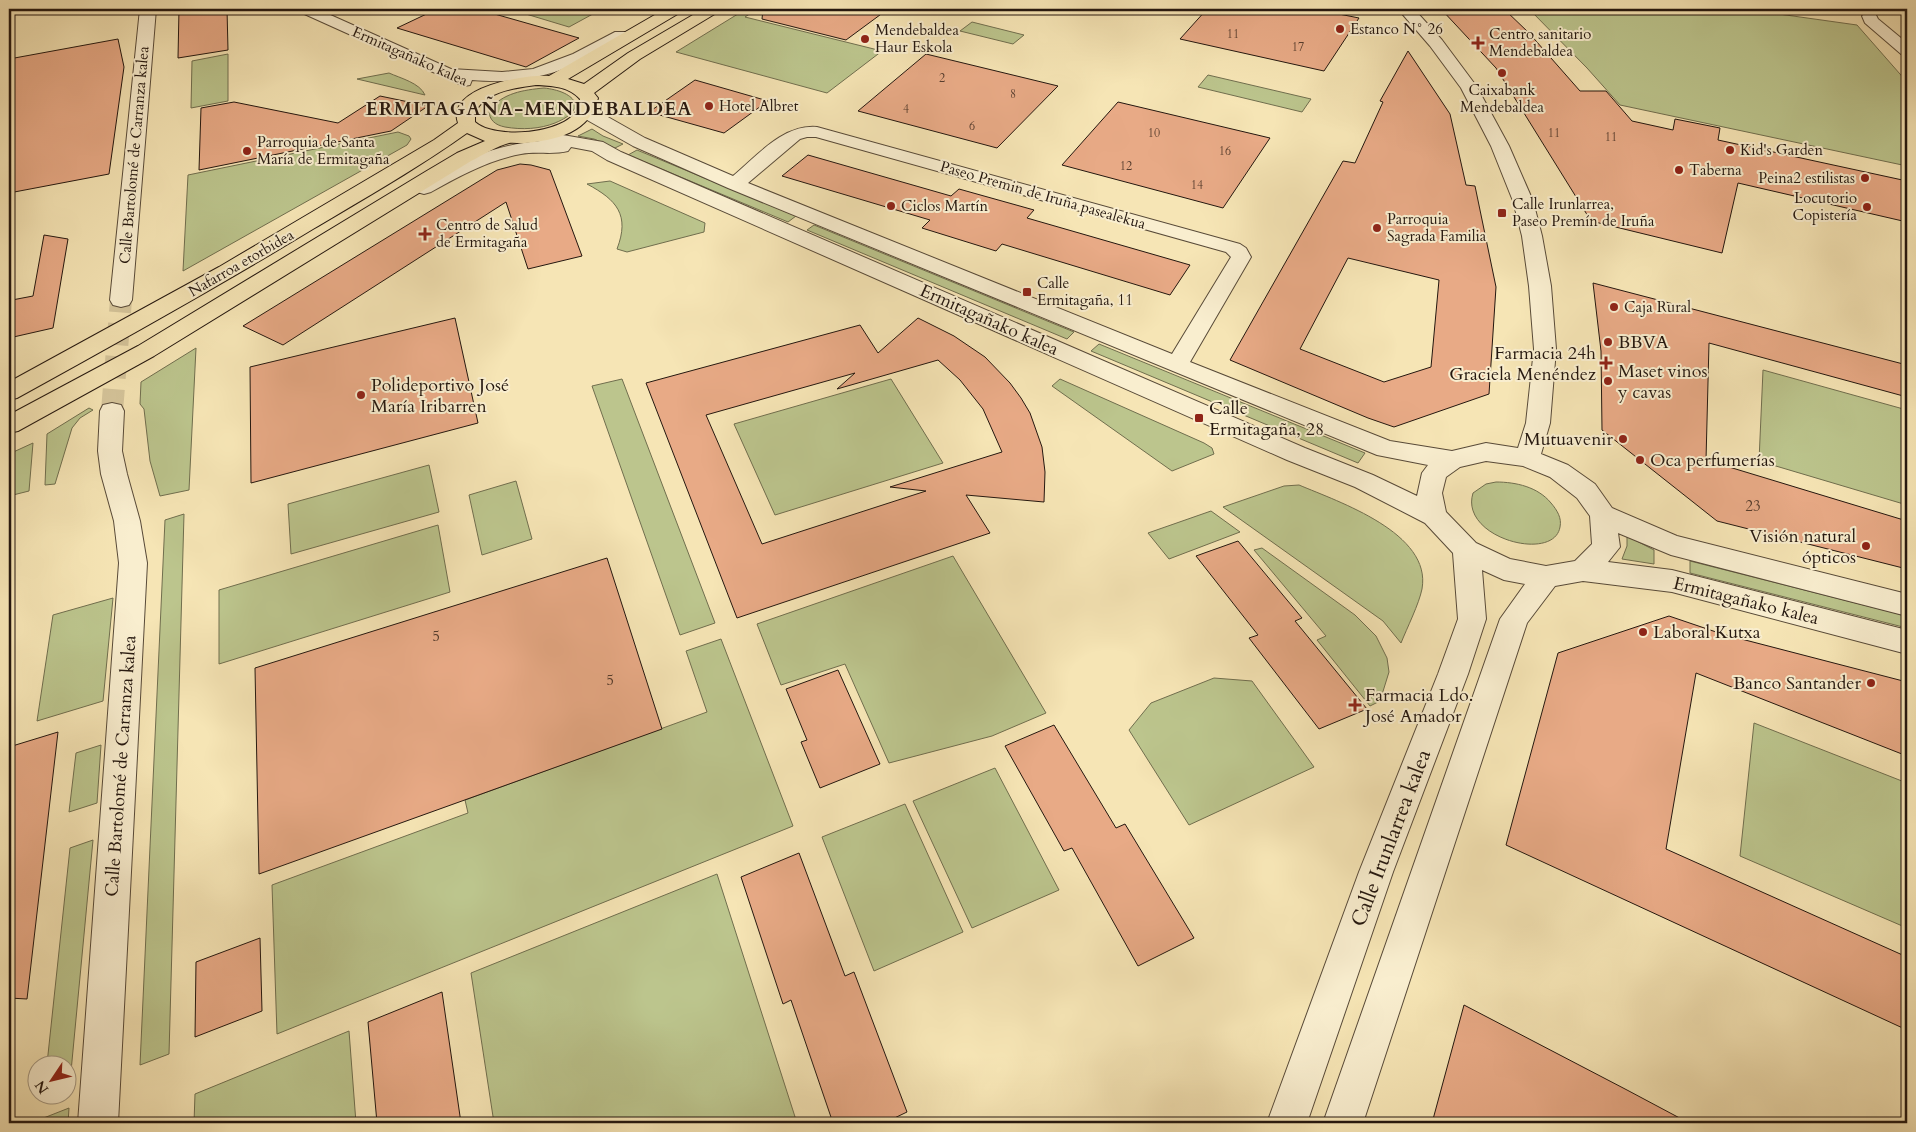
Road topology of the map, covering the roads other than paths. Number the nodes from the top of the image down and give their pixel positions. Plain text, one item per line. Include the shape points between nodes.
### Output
1 (148, 9) edge
2 (305, 9) edge
3 (676, 9) edge
4 (713, 9) edge
5 (1406, 9) edge
6 (348, 14) dead end
7 (1870, 16) dead end
8 (333, 21) junction
9 (648, 25) junction
10 (1907, 51) edge
11 (449, 74) junction
12 (552, 81) junction
13 (489, 92) junction
14 (585, 102) junction
15 (467, 125) junction
16 (540, 136) junction
17 (504, 139) junction
18 (614, 156) junction
19 (735, 184) junction
20 (392, 200) junction
21 (121, 300) tunnel mouth
22 (1177, 365) junction
23 (9, 392) edge
24 (112, 411) tunnel mouth
25 (9, 425) edge
26 (1527, 458) junction
27 (1452, 460) junction
28 (1603, 515) junction
29 (1434, 516) junction
30 (1466, 550) junction
31 (1583, 570) junction
32 (1546, 577) junction
33 (1907, 605) edge
34 (1907, 642) edge
35 (98, 1123) edge
36 (1287, 1123) edge
37 (1344, 1123) edge

1 - 21 street, Calle Bartolomé de Carranza kalea
2 - 8 street, Ermitagañako kalea
3 - 9 main road
4 - 14 main road via 634,56
5 - 26 street via 1436,42 1469,87 1500,146 1523,201 1540,286 1545,349 1538,423
6 - 8 street
7 - 10 street via 1870,20
8 - 11 street, Ermitagañako kalea
9 - 11 street via 625,33 562,66 530,74 503,77
9 - 12 main road
11 - 13 street, Ermitagañako kalea
12 - 13 main road via 520,82
12 - 14 main road via 577,86
13 - 15 main road via 468,108 464,116
14 - 16 main road via 568,126
14 - 19 street, Ermitagañako kalea via 639,142
15 - 17 main road via 488,137
15 - 23 main road, Nafarroa etorbidea via 272,246
16 - 17 main road
16 - 18 street, Ermitagañako kalea via 597,146
17 - 20 main road, Nafarroa etorbidea
18 - 20 street, Nafarroa etorbidea via 550,146 514,149 459,168 407,196
18 - 29 street, Ermitagañako kalea via 1364,481
19 - 22 street, Ermitagañako kalea
19 - 22 street, Paseo Premin de Iruña pasealekua via 794,135 805,131 817,132 1233,248 1241,257
20 - 25 main road, Nafarroa etorbidea via 146,351
22 - 27 street, Ermitagañako kalea via 1386,449
24 - 35 street, Calle Bartolomé de Carranza kalea via 110,451 127,520 133,562
26 - 27 street via 1486,452
26 - 28 street via 1559,471 1586,491
27 - 29 street via 1435,474 1431,486 1429,493
28 - 31 street via 1606,547
28 - 33 street, Ermitagañako kalea via 1670,545
29 - 30 street
30 - 32 street via 1504,569
30 - 36 street, Calle Irunlarrea kalea via 1472,619 1376,872
31 - 32 street
31 - 34 street, Ermitagañako kalea via 1672,581
32 - 37 street via 1514,619

